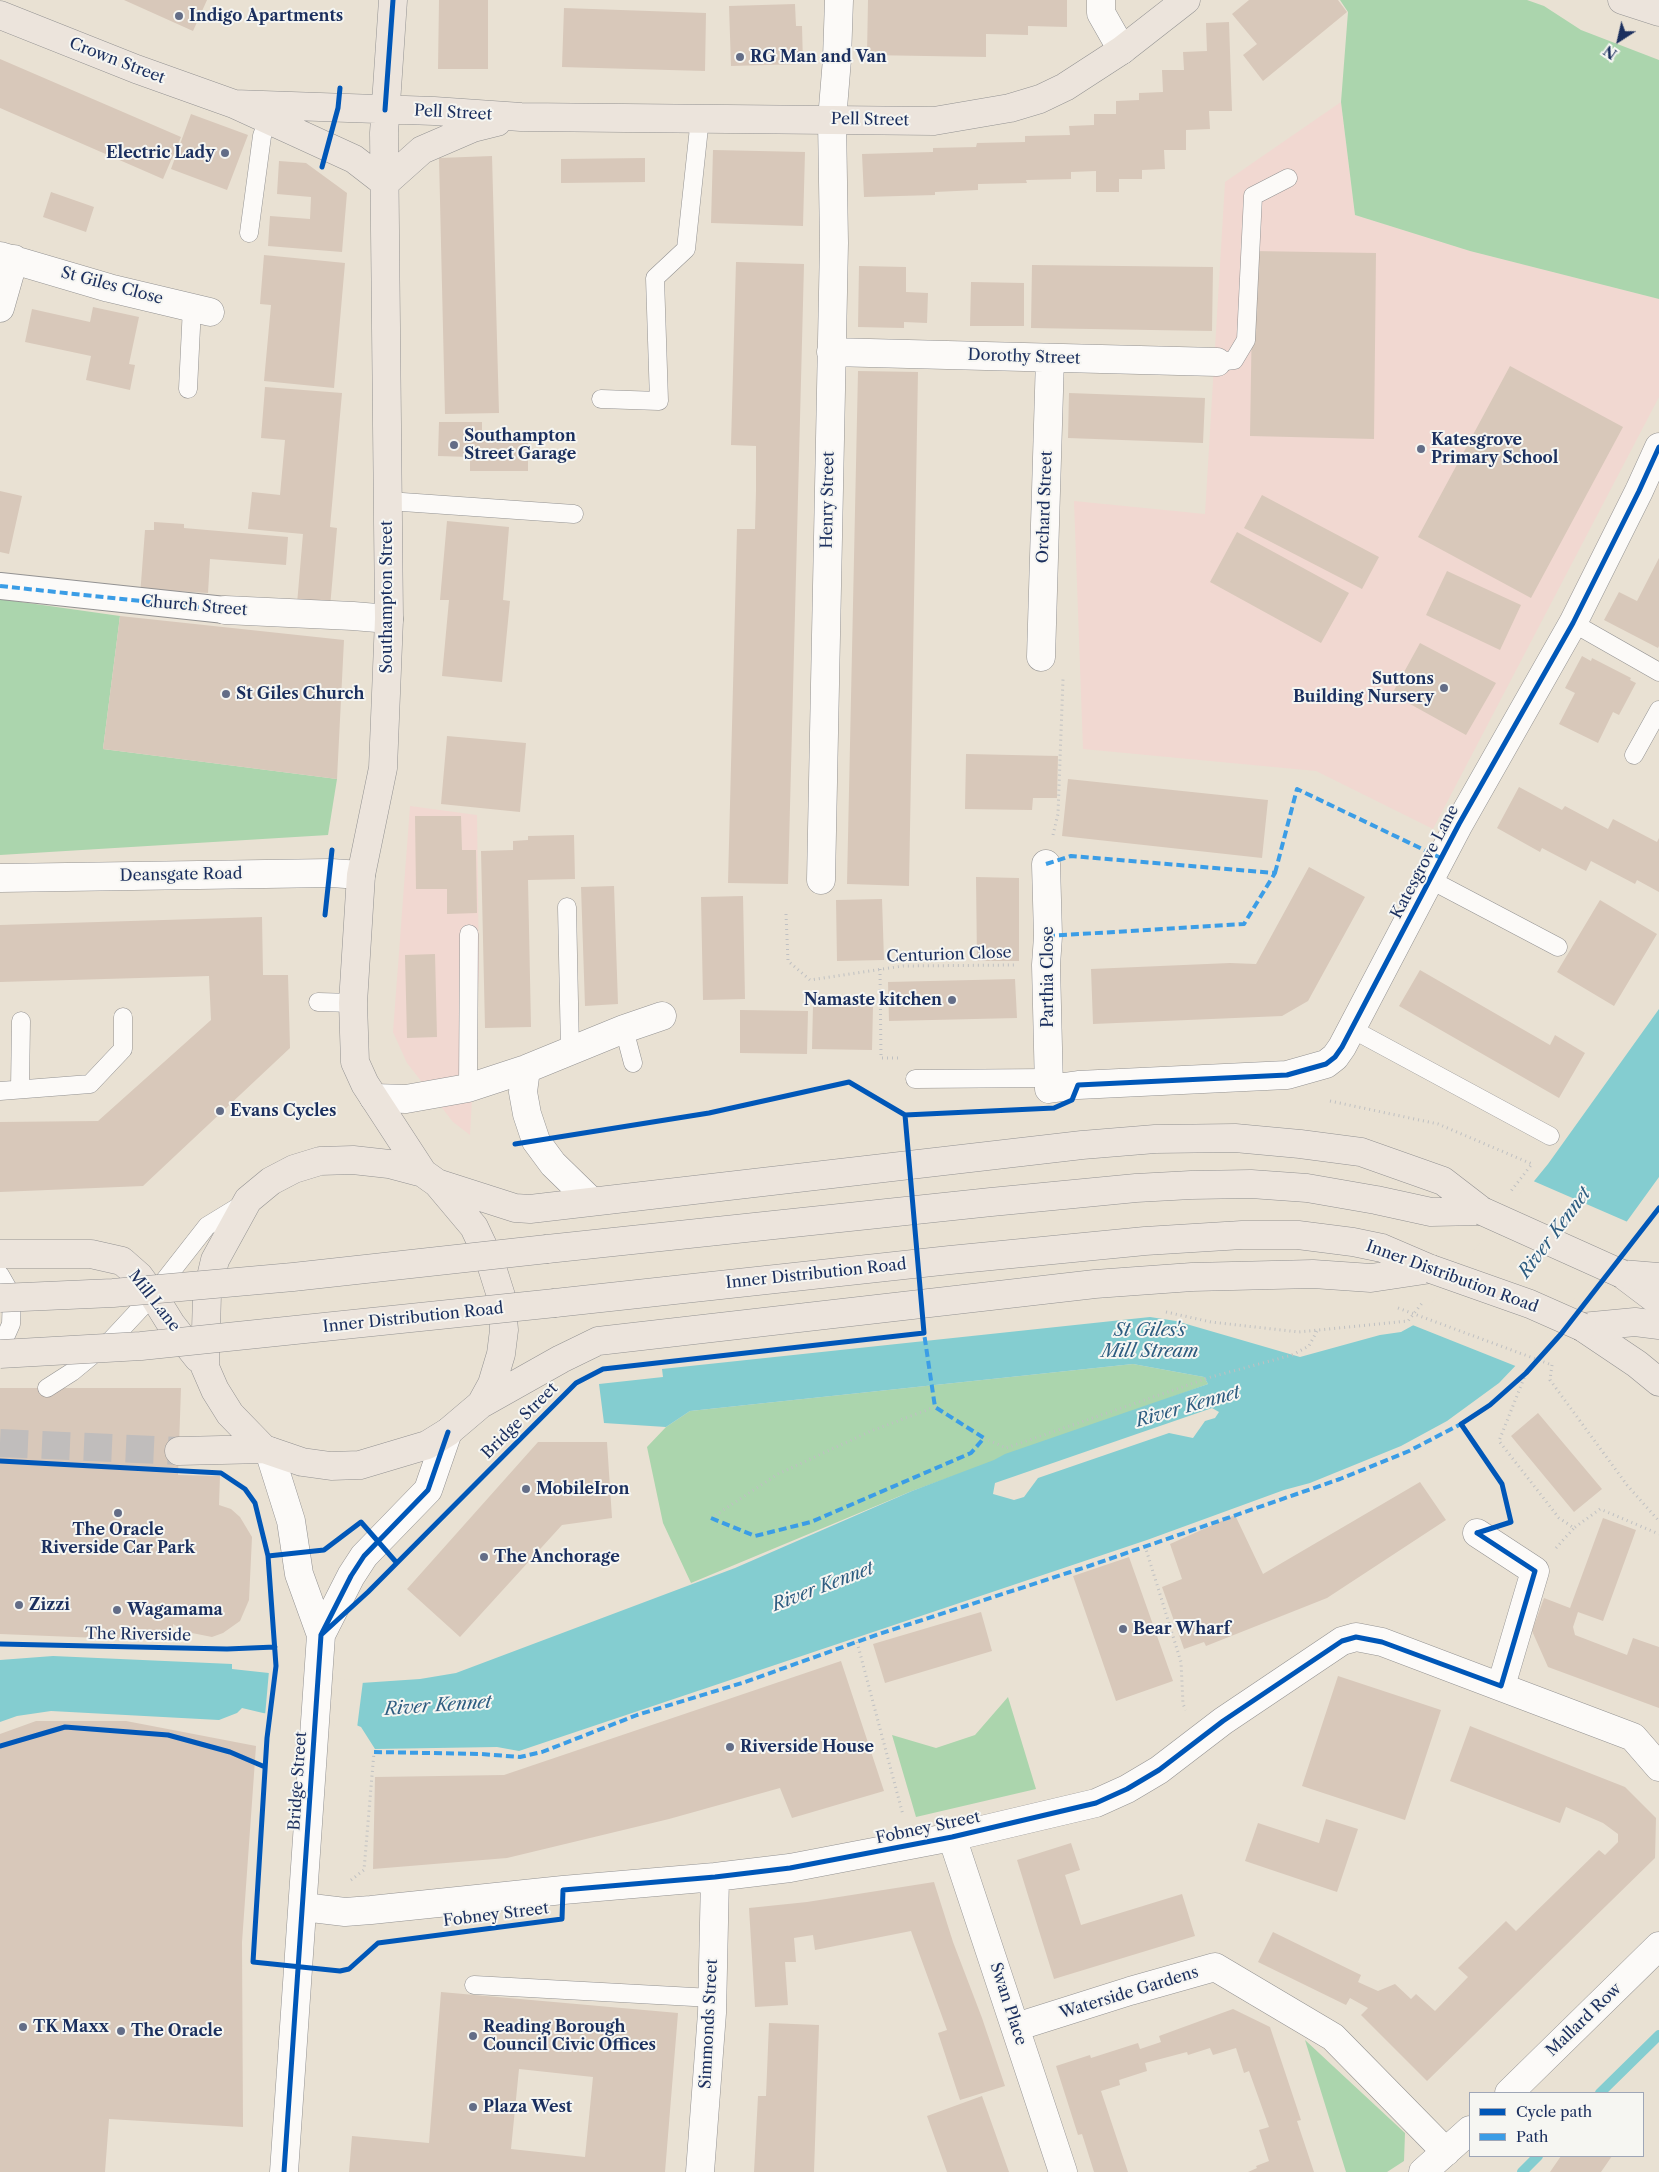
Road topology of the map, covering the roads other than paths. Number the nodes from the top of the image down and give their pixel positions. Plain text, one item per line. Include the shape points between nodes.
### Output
1 (393, 0) edge
2 (839, 0) edge
3 (1101, 0) edge
4 (1186, 0) edge
5 (1622, 0) edge
6 (1659, 12) edge
7 (0, 15) edge
8 (1122, 50) junction
9 (234, 104) junction
10 (385, 110) junction
11 (520, 117) junction
12 (700, 118) junction
13 (268, 119) junction
14 (832, 120) junction
15 (1288, 178) dead end
16 (385, 183) junction
17 (249, 233) dead end
18 (7, 258) edge
19 (0, 308) edge
20 (201, 309) joint
21 (831, 352) junction
22 (1050, 358) junction
23 (1217, 362) joint
24 (188, 389) dead end
25 (601, 399) dead end
26 (1659, 447) edge
27 (1649, 494) edge
28 (388, 501) junction
29 (574, 514) dead end
30 (0, 586) edge
31 (225, 610) joint
32 (389, 619) junction
33 (1573, 623) junction
34 (1041, 657) dead end
35 (1659, 672) edge
36 (1659, 710) edge
37 (1634, 755) dead end
38 (1046, 864) dead end
39 (361, 875) junction
40 (0, 878) edge
41 (1429, 879) junction
42 (821, 880) dead end
43 (567, 907) dead end
44 (469, 934) dead end
45 (1558, 947) dead end
46 (318, 1002) dead end
47 (353, 1002) junction
48 (662, 1016) dead end
49 (123, 1017) dead end
50 (21, 1021) dead end
51 (624, 1028) junction
52 (1352, 1029) junction
53 (570, 1050) junction
54 (633, 1063) dead end
55 (526, 1069) junction
56 (915, 1079) road end
57 (1049, 1084) junction
58 (468, 1088) junction
59 (20, 1089) junction
60 (0, 1090) edge
61 (374, 1098) junction
62 (1550, 1136) dead end
63 (430, 1178) junction
64 (248, 1200) junction
65 (591, 1201) junction
66 (1482, 1211) junction
67 (0, 1254) edge
68 (1430, 1269) junction
69 (1622, 1274) junction
70 (0, 1276) edge
71 (1659, 1277) edge
72 (153, 1295) junction
73 (0, 1298) edge
74 (1659, 1302) edge
75 (1659, 1325) edge
76 (1582, 1327) junction
77 (0, 1349) edge
78 (0, 1354) edge
79 (204, 1367) junction
80 (1659, 1382) edge
81 (46, 1388) dead end
82 (482, 1404) junction
83 (448, 1432) junction
84 (266, 1450) junction
85 (179, 1452) tunnel mouth
86 (1476, 1533) dead end
87 (321, 1635) junction
88 (1501, 1686) junction
89 (1659, 1767) edge
90 (952, 1837) junction
91 (715, 1877) junction
92 (303, 1907) junction
93 (1659, 1946) edge
94 (474, 1984) dead end
95 (712, 1998) junction
96 (1016, 2028) junction
97 (1510, 2092) edge
98 (1469, 2131) edge
99 (1446, 2152) junction
100 (284, 2172) edge
101 (700, 2172) edge
102 (1063, 2172) edge
103 (1424, 2172) edge

1 - 10 main road, Southampton Street
2 - 14 street, Henry Street
3 - 8 street via 1101,13
4 - 8 main road, Pell Street
5 - 6 main road
7 - 9 main road, Crown Street
8 - 14 main road, Pell Street via 1065,87 1010,108 934,121
9 - 10 main road, Crown Street
9 - 13 main road, Crown Street
10 - 11 main road, Pell Street
10 - 16 main road, Southampton Street
11 - 12 main road, Pell Street
11 - 16 main road, Pell Street via 473,128 422,150
12 - 14 main road, Pell Street
12 - 25 lane via 686,249 655,278 659,401
13 - 16 main road, Crown Street via 354,159
13 - 17 lane via 262,136
14 - 21 street, Henry Street via 834,243
15 - 23 lane via 1253,196 1246,340 1234,360
16 - 28 main road, Southampton Street
18 - 19 street, St Giles Close
18 - 20 street, St Giles Close via 109,288
20 - 24 lane
21 - 22 street, Dorothy Street
21 - 42 street, Henry Street
22 - 23 street, Dorothy Street
22 - 34 street, Orchard Street
26 - 27 street, Katesgrove Lane
27 - 33 street, Katesgrove Lane
28 - 29 lane
28 - 32 main road, Southampton Street
30 - 31 street, Church Street
31 - 32 street, Church Street
32 - 39 main road, Southampton Street via 383,768
33 - 35 lane
33 - 41 street, Katesgrove Lane
36 - 37 lane
38 - 57 street, Parthia Close
39 - 40 street, Deansgate Road
39 - 47 main road, Southampton Street
41 - 45 lane
41 - 52 street, Katesgrove Lane
43 - 53 lane
44 - 58 lane
46 - 47 lane
47 - 61 main road, Southampton Street via 355,1062
48 - 51 street
49 - 59 lane via 123,1049 90,1084
50 - 59 lane
51 - 53 street
51 - 54 lane
52 - 57 street, Katesgrove Lane via 1326,1064 1287,1075
52 - 62 lane
53 - 55 street
55 - 58 street
55 - 65 street via 523,1092 536,1141 553,1164
56 - 57 lane
58 - 61 street via 406,1099
59 - 60 lane
61 - 63 main road, Southampton Street
63 - 64 main road via 389,1164 320,1161 270,1181
63 - 65 main road via 515,1208
63 - 82 main road, Southampton Street via 474,1226 501,1296 504,1330 501,1354
64 - 72 lane via 208,1226
64 - 79 main road via 215,1260 207,1294
65 - 66 main road via 1082,1145 1155,1139 1235,1138 1361,1152 1444,1180
66 - 69 main road, bridge
66 - 73 main road, bridge via 1431,1212 1307,1188 1250,1184 1136,1188 293,1277 112,1293
67 - 72 main road, Mill Lane via 107,1256 122,1261
68 - 76 main road, Inner Distribution Road, bridge via 1530,1304
68 - 78 main road, Inner Distribution Road, bridge via 1382,1248 1298,1235 1153,1240 140,1346
68 - 82 main road via 1371,1278 1313,1274 1192,1276 1095,1284 598,1341
69 - 71 main road
69 - 74 main road
70 - 77 lane via 12,1296 10,1324
72 - 79 main road, Mill Lane
72 - 81 lane via 112,1339 72,1372
75 - 76 main road via 1635,1322
76 - 80 main road, Inner Distribution Road
79 - 84 main road, Mill Lane via 230,1414
82 - 83 main road
83 - 84 main road via 404,1453 360,1465 302,1462
83 - 87 street, Bridge Street via 428,1490 364,1556
84 - 85 main road
84 - 87 street, Bridge Street via 292,1521 299,1574
86 - 88 street via 1535,1572
87 - 92 street, Bridge Street
88 - 89 street, Fobney Street via 1633,1737
88 - 90 street, Fobney Street via 1382,1642 1356,1637 1342,1641 1127,1789 1096,1803
90 - 91 street, Fobney Street via 790,1868
90 - 96 street, Swan Place
91 - 92 street, Fobney Street via 345,1912
91 - 95 street, Simmonds Street
92 - 100 street, Bridge Street
93 - 97 street, Mallard Row
94 - 95 lane
95 - 101 street, Simmonds Street
96 - 99 street, Waterside Gardens via 1130,1990 1215,1967 1333,2038
96 - 102 street, Swan Place
98 - 99 street
99 - 103 street

